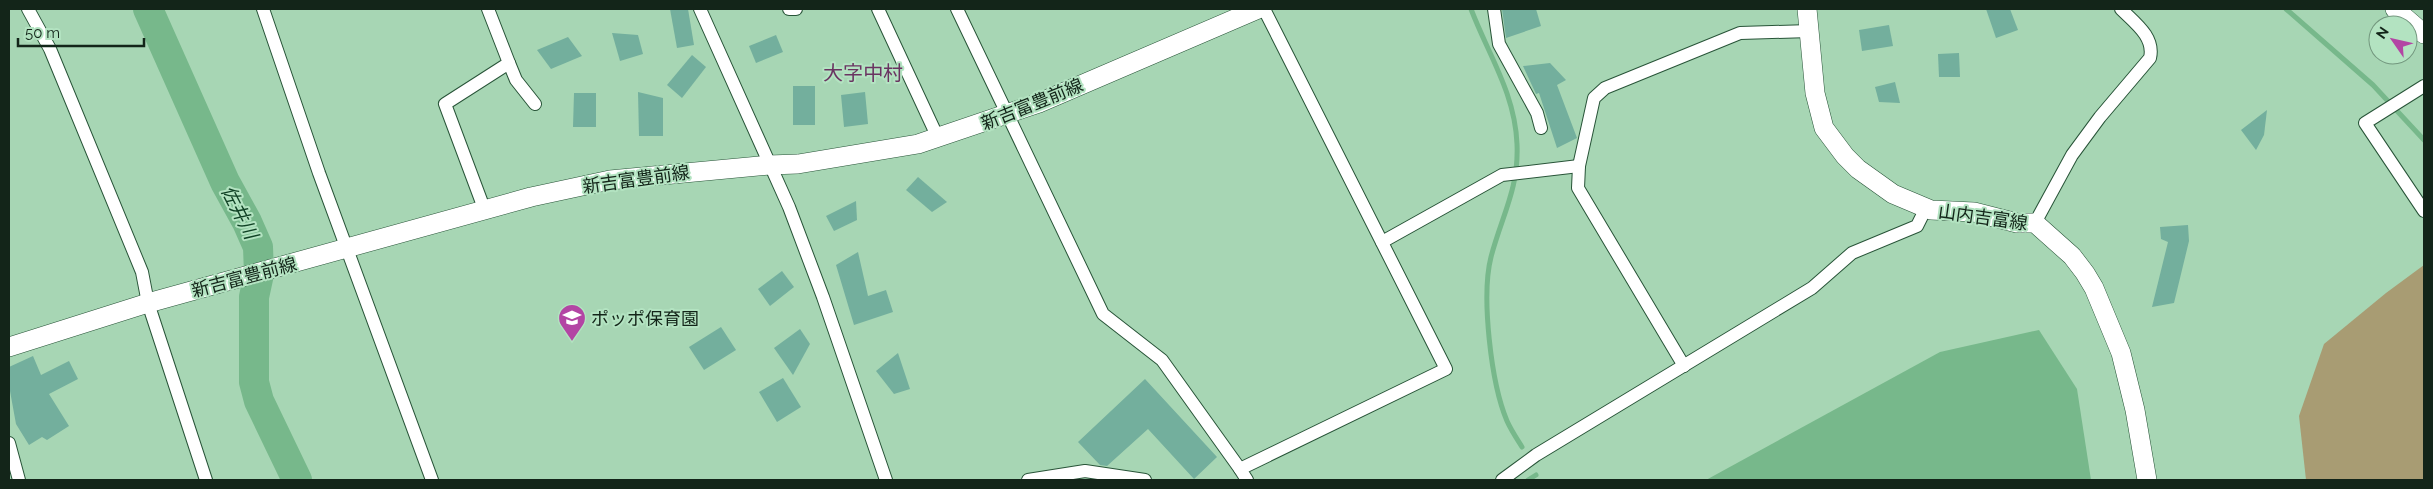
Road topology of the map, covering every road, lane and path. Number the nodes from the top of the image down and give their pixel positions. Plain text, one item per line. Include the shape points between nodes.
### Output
1 (28, 9) edge
2 (263, 9) edge
3 (488, 9) edge
4 (700, 9) edge
5 (789, 9) edge
6 (796, 9) edge
7 (878, 9) edge
8 (957, 9) edge
9 (1258, 9) edge
10 (1264, 9) edge
11 (1494, 9) edge
12 (1807, 9) edge
13 (2121, 9) edge
14 (2395, 9) edge
15 (1810, 31) junction
16 (2424, 34) edge
17 (509, 63) junction
18 (2424, 86) edge
19 (535, 104) dead end
20 (1006, 114) junction
21 (1541, 128) dead end
22 (938, 138) junction
23 (769, 165) junction
24 (1579, 166) junction
25 (1926, 208) junction
26 (485, 211) junction
27 (2424, 211) edge
28 (2035, 223) junction
29 (1382, 242) junction
30 (349, 249) junction
31 (148, 302) junction
32 (9, 347) edge
33 (1684, 366) junction
34 (9, 443) edge
35 (1243, 475) edge
36 (19, 480) edge
37 (206, 480) edge
38 (432, 480) edge
39 (886, 480) edge
40 (1028, 480) edge
41 (1145, 480) edge
42 (1502, 480) edge
43 (2147, 480) edge

1 - 31 street via 50,49 142,272
2 - 30 street via 319,173
3 - 17 street
4 - 23 street
5 - 6 street
7 - 22 street
8 - 20 street
9 - 20 main road, 新吉富豊前線 via 1039,103
10 - 29 street
11 - 21 street via 1499,44 1537,112
12 - 15 main road, 山内吉富線
13 - 28 street via 2147,37 2152,51 2150,58 2072,155
14 - 16 main road
15 - 24 street via 1740,33 1605,88 1594,98
15 - 25 main road, 山内吉富線 via 1814,93 1824,128 1858,169 1893,194
17 - 19 street via 516,80
17 - 26 street via 445,104
18 - 27 street via 2366,124
20 - 22 main road, 新吉富豊前線
20 - 35 street via 1103,314 1162,360
22 - 23 main road, 新吉富豊前線 via 816,161
23 - 26 main road, 新吉富豊前線 via 610,180
23 - 39 street via 789,207 823,297
24 - 29 street via 1502,175
24 - 33 street via 1578,188
25 - 28 main road, 山内吉富線 via 1974,212 2017,223
25 - 33 street via 1917,226 1852,253 1812,288
26 - 30 main road, 新吉富豊前線
28 - 43 main road, 山内吉富線 via 2072,256 2094,288 2121,353
29 - 35 street via 1446,369
30 - 31 main road, 新吉富豊前線
30 - 38 street
31 - 32 main road, 新吉富豊前線
31 - 37 street
33 - 42 street via 1536,455
34 - 36 street
40 - 41 street via 1084,471

